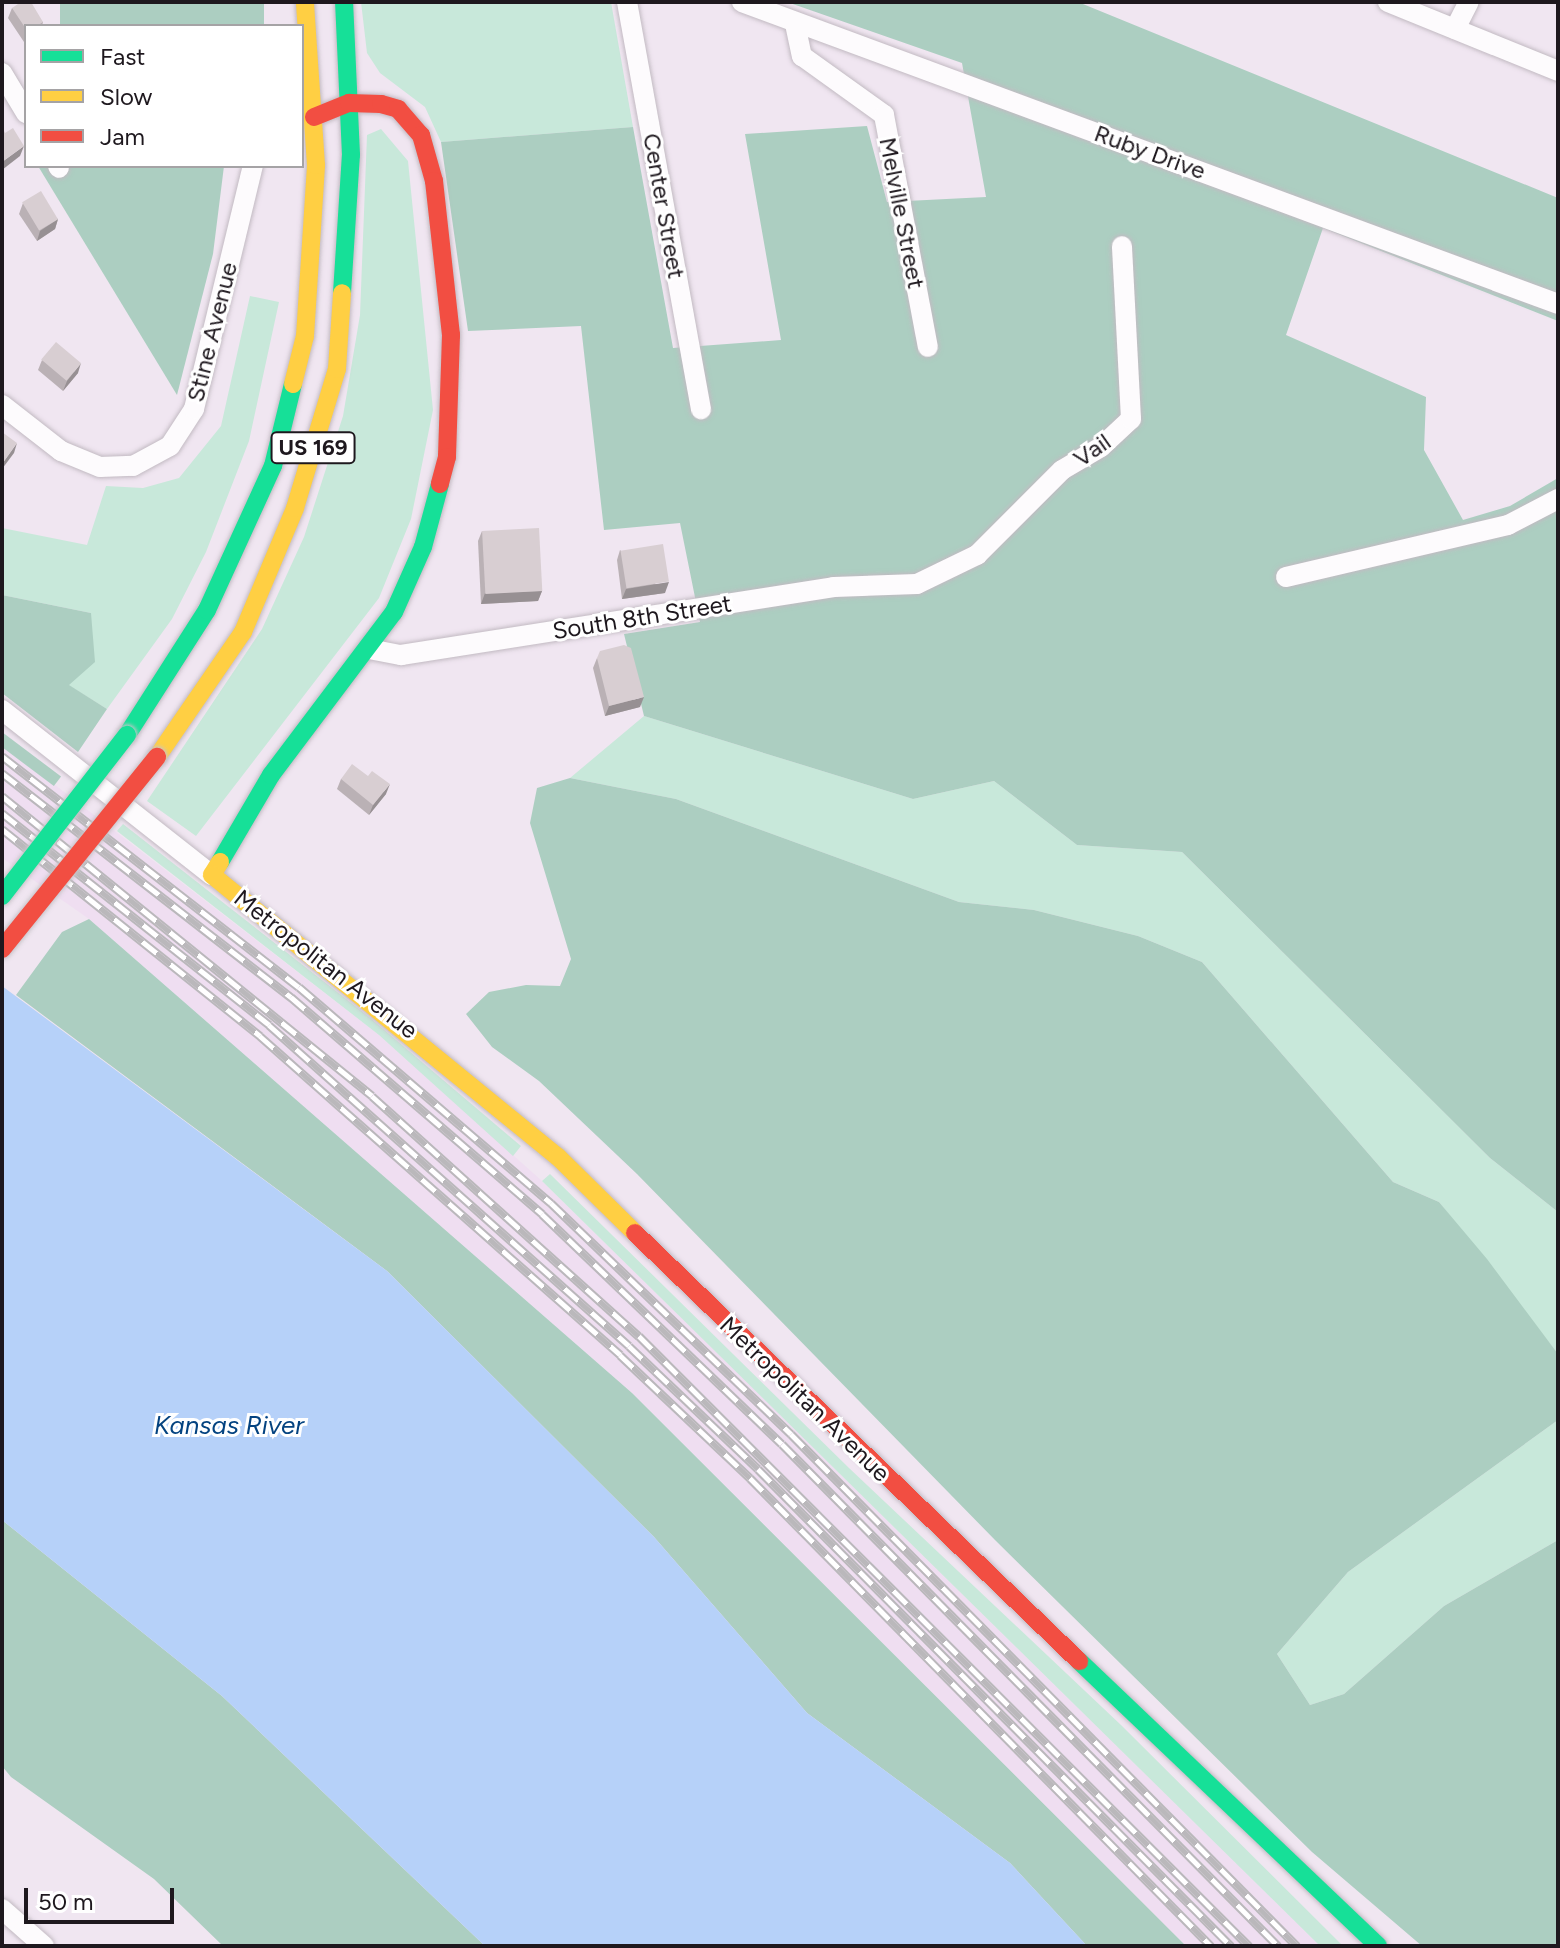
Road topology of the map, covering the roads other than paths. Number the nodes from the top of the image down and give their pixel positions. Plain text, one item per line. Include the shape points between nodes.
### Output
1 (305, 2) edge
2 (344, 2) edge
3 (627, 2) edge
4 (742, 2) edge
5 (1388, 2) edge
6 (1469, 2) edge
7 (795, 24) junction
8 (1455, 29) junction
9 (1558, 71) edge
10 (2, 73) edge
11 (349, 103) junction
12 (24, 110) edge
13 (308, 119) edge
14 (253, 168) edge
15 (1122, 246) dead end
16 (1558, 304) edge
17 (928, 347) dead end
18 (2, 405) edge
19 (701, 409) dead end
20 (1558, 499) edge
21 (1286, 577) dead end
22 (917, 584) joint
23 (369, 649) junction
24 (2, 710) edge
25 (212, 875) junction
26 (2, 896) edge
27 (2, 949) edge
28 (2, 1909) edge
29 (44, 1946) edge
30 (1378, 1946) edge

1 - 13 main road, US 169
2 - 11 main road, US 169
3 - 19 street, Center Street
4 - 7 street, Ruby Drive
5 - 8 street
6 - 8 street
7 - 16 street, Ruby Drive
7 - 17 street, Melville Street via 802,56 884,115
8 - 9 street
10 - 12 street
11 - 13 main road
11 - 23 main road, Metropolitan Avenue via 398,109 421,135 434,181 452,351 451,423 437,504 411,579
11 - 27 main road, US 169, bridge via 351,155 337,369 295,508 243,632 157,757
13 - 26 main road, US 169, bridge via 305,336 273,466 207,610 127,735
14 - 18 street, Stine Avenue via 194,409 170,446 133,466 100,467 61,451
15 - 22 street, Vail via 1131,419 1101,447 1062,470 977,555
20 - 21 street via 1508,525
22 - 23 street, South 8th Street via 834,587 401,655
23 - 25 main road, Metropolitan Avenue via 271,775
24 - 25 street, Metropolitan Avenue
25 - 30 main road, Metropolitan Avenue via 558,1157 833,1428
28 - 29 street

